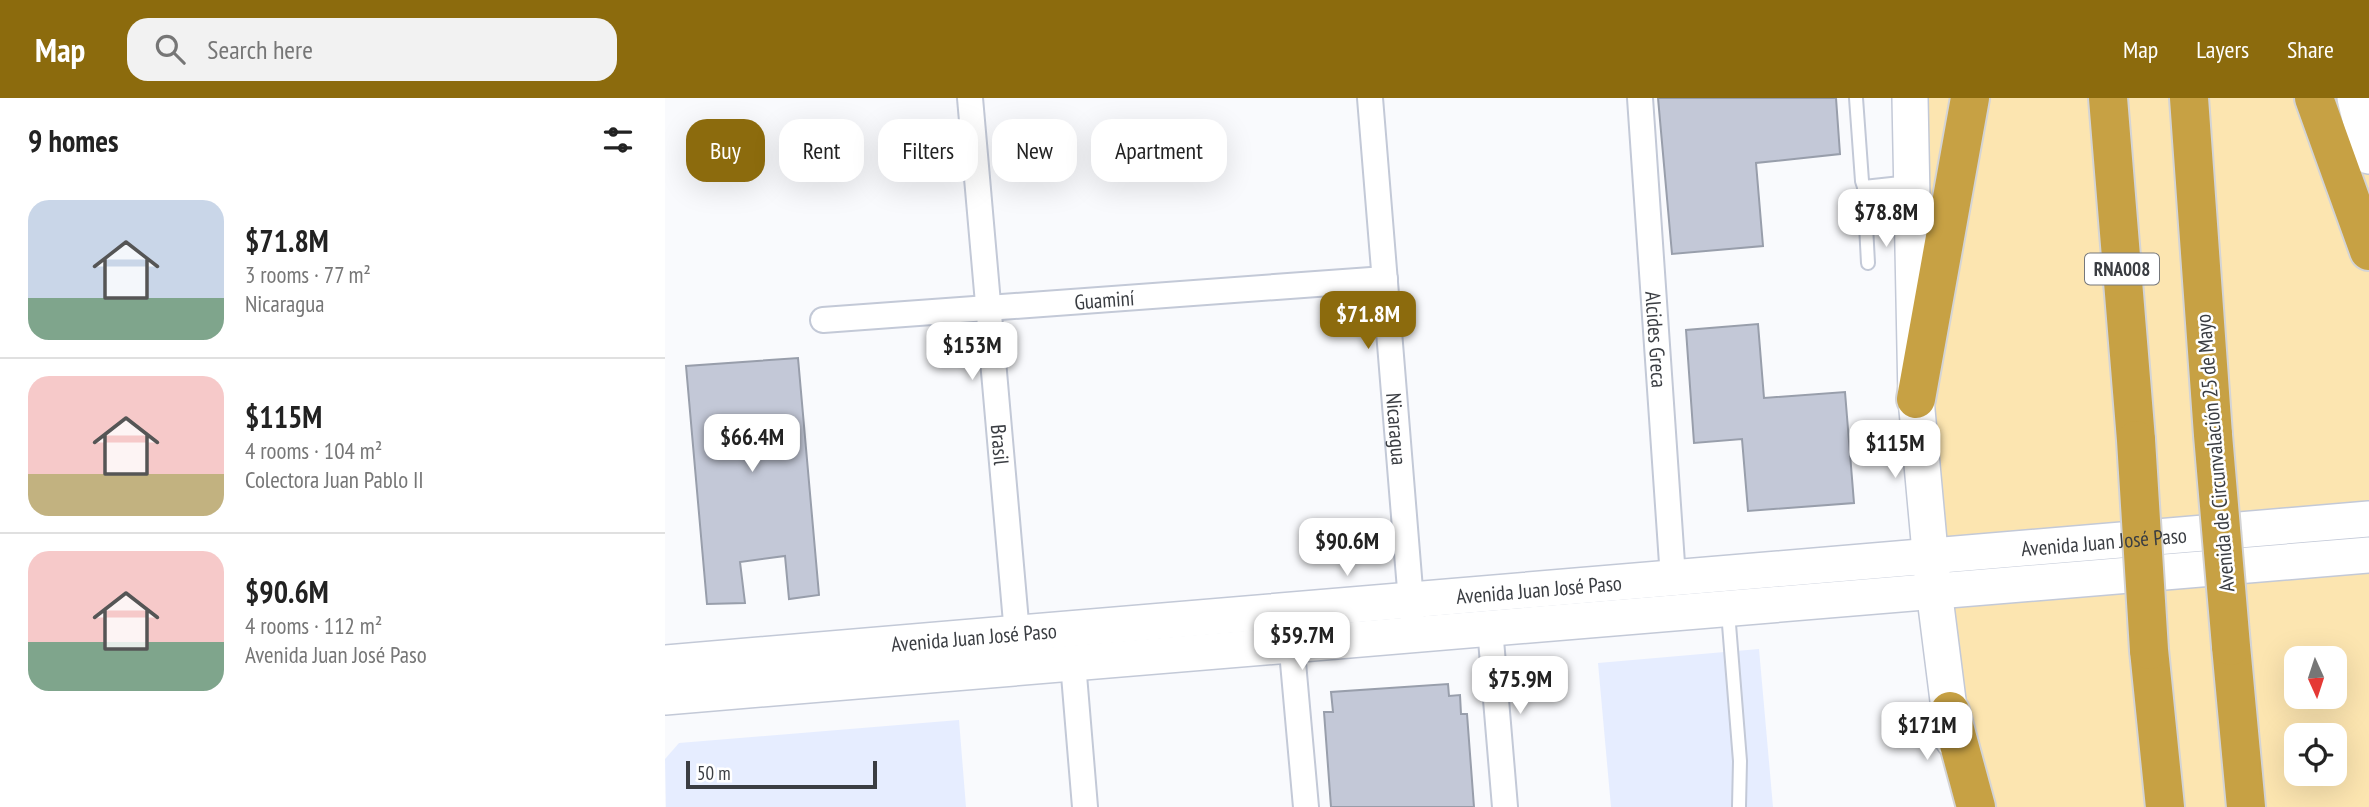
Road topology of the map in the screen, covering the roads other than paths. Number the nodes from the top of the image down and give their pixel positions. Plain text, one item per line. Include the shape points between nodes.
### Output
1 (970, 98) edge
2 (1370, 98) edge
3 (1640, 98) edge
4 (1856, 98) edge
5 (1910, 98) edge
6 (1971, 98) edge
7 (2108, 98) edge
8 (2189, 98) edge
9 (2314, 98) edge
10 (2355, 98) edge
11 (2369, 156) edge
12 (1912, 182) junction
13 (1864, 187) junction
14 (2369, 251) edge
15 (1868, 263) dead end
16 (1385, 279) junction
17 (988, 308) junction
18 (823, 320) dead end
19 (1916, 400) junction
20 (2369, 519) edge
21 (1930, 555) junction
22 (2369, 555) edge
23 (1672, 578) junction
24 (1934, 591) junction
25 (1411, 600) junction
26 (1727, 608) junction
27 (1290, 628) junction
28 (1490, 628) junction
29 (1413, 634) junction
30 (1016, 651) junction
31 (665, 663) edge
32 (1073, 663) junction
33 (665, 697) edge
34 (1950, 711) junction
35 (1085, 807) edge
36 (1306, 807) edge
37 (1505, 807) edge
38 (1739, 807) edge
39 (1959, 807) edge
40 (1976, 807) edge
41 (2165, 807) edge
42 (2246, 807) edge

1 - 17 street, Brasil
2 - 16 street, Nicaragua
3 - 23 street, Alcides Greca
4 - 13 lane
5 - 12 main road
6 - 19 highway
7 - 41 highway, RNA008, bridge
8 - 42 highway, Avenida de Circunvalación 25 de Mayo, bridge
9 - 14 highway
10 - 11 main road
12 - 13 lane
12 - 19 main road
13 - 15 lane
16 - 17 street, Guaminí
16 - 25 street, Nicaragua
17 - 18 street, Guaminí
17 - 30 street, Brasil
19 - 21 main road
20 - 21 main road, Avenida Juan José Paso
21 - 23 main road, Avenida Juan José Paso
21 - 24 main road
22 - 24 main road, Avenida Juan José Paso
23 - 25 main road, Avenida Juan José Paso
24 - 26 main road, Avenida Juan José Paso
24 - 34 main road
25 - 27 main road, Avenida Juan José Paso
25 - 29 street, Nicaragua
26 - 28 main road, Avenida Juan José Paso
26 - 38 lane via 1740,761
27 - 29 main road, Avenida Juan José Paso
27 - 30 main road, Avenida Juan José Paso
27 - 32 main road, Avenida Juan José Paso
27 - 36 street
28 - 29 main road, Avenida Juan José Paso
28 - 37 street
30 - 31 main road, Avenida Juan José Paso
30 - 32 main road, Avenida Juan José Paso
30 - 33 main road, Avenida Juan José Paso
32 - 35 street
34 - 39 main road
34 - 40 highway

